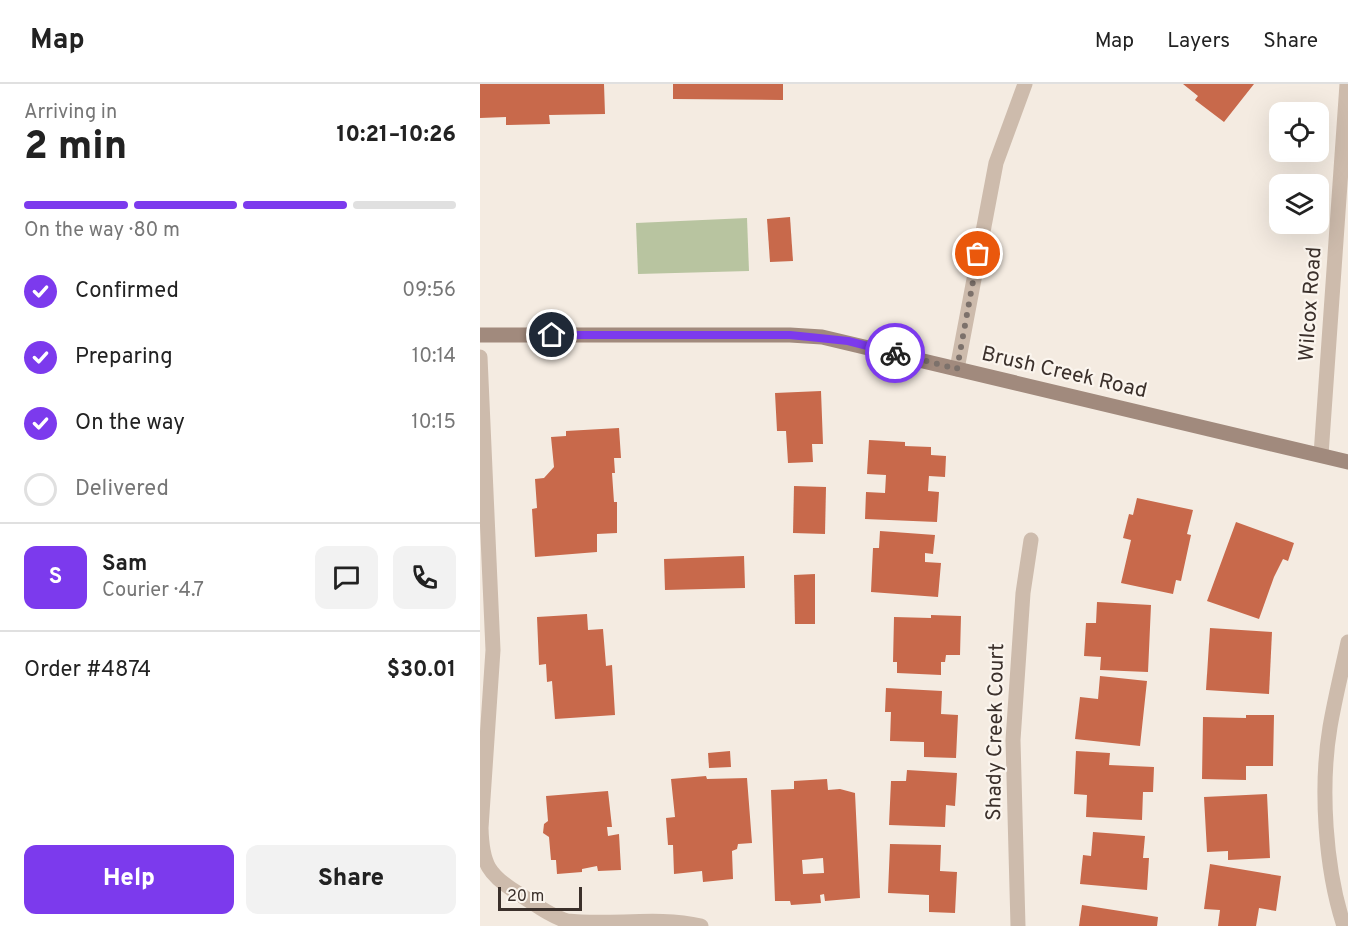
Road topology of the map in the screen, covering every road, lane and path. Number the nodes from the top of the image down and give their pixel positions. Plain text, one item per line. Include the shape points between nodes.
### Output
1 (1025, 84) edge
2 (1347, 84) edge
3 (480, 334) edge
4 (480, 357) edge
5 (957, 369) junction
6 (1321, 455) junction
7 (1348, 462) edge
8 (1031, 540) dead end
9 (1348, 642) edge
10 (700, 926) edge
11 (1018, 926) edge
12 (1344, 926) edge

1 - 5 street via 996,163
2 - 6 street, Wilcox Road
3 - 5 street, Brush Creek Road via 790,335 848,341
4 - 10 street via 493,650 482,853 497,881 567,921
5 - 6 street, Brush Creek Road
6 - 7 street, Brush Creek Road
8 - 11 street, Shady Creek Court via 1020,621 1013,740
9 - 12 street via 1329,728 1326,766 1330,858

